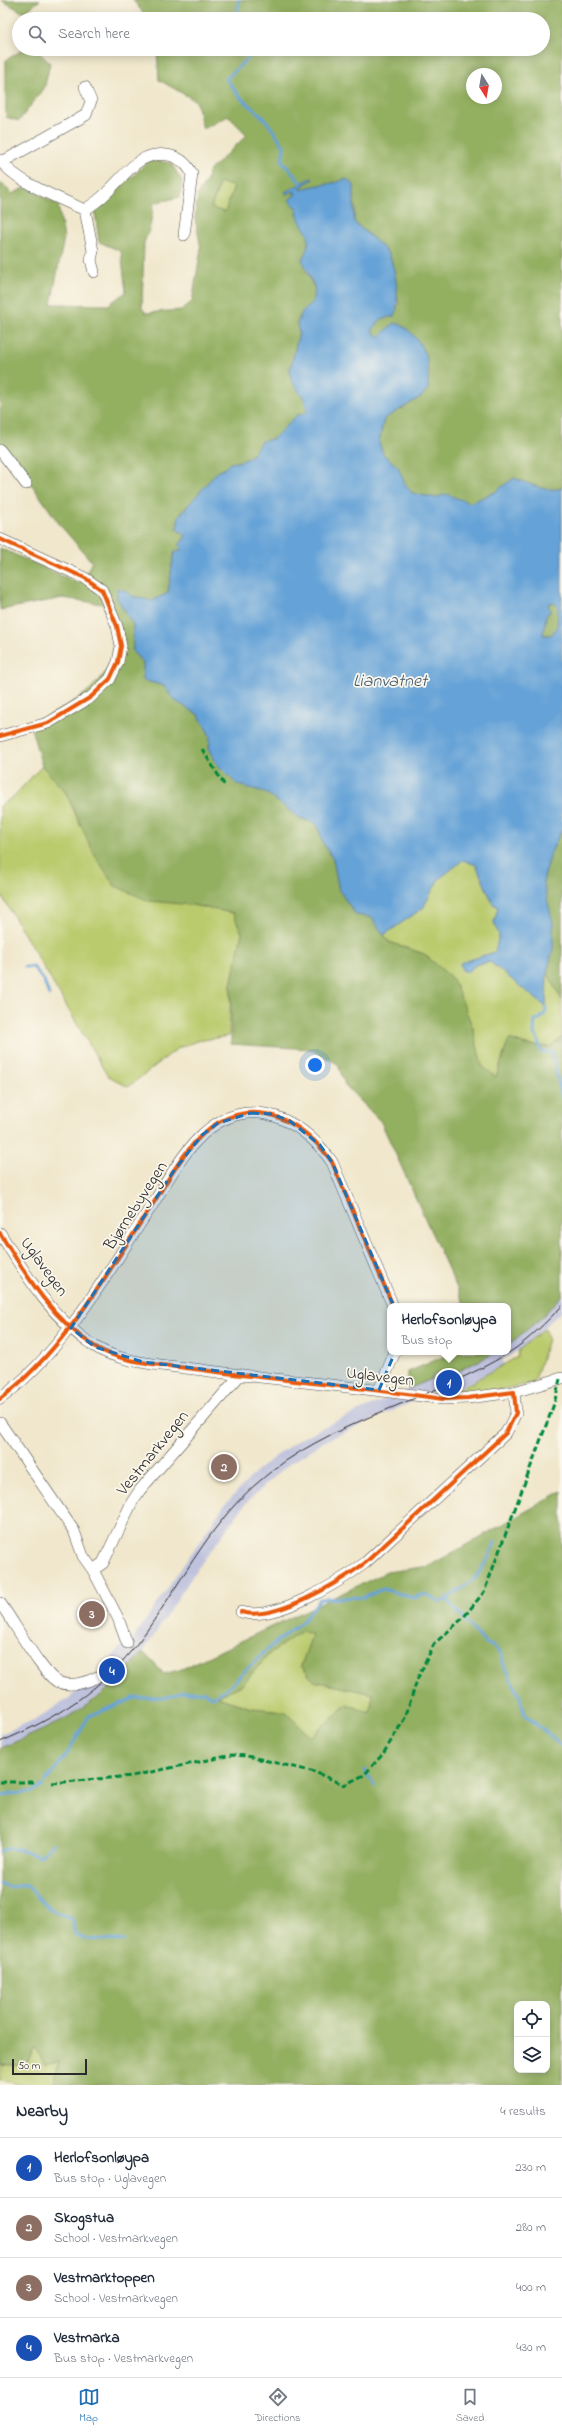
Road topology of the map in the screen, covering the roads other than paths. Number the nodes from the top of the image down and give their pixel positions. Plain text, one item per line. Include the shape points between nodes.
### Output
1 (85, 87) dead end
2 (1, 161) edge
3 (85, 210) junction
4 (184, 234) dead end
5 (94, 272) dead end
6 (0, 450) edge
7 (26, 484) dead end
8 (0, 539) edge
9 (0, 736) edge
10 (0, 1233) edge
11 (392, 1303) edge
12 (71, 1328) junction
13 (394, 1355) edge
14 (240, 1375) junction
15 (562, 1378) edge
16 (379, 1390) junction
17 (514, 1392) junction
18 (0, 1399) edge
19 (0, 1423) edge
20 (93, 1570) junction
21 (0, 1603) edge
22 (241, 1612) dead end
23 (127, 1643) dead end
24 (97, 1677) dead end

1 - 2 street via 91,101 86,115
2 - 3 street via 35,186
3 - 4 street via 102,197 135,162 154,154 167,155 183,161 192,174
3 - 5 street via 93,251 91,260
6 - 7 street
8 - 9 street via 85,578 102,590 117,626 121,646 118,662 110,679 91,697 62,716 34,729
10 - 12 street, Uglavegen via 34,1288
11 - 12 street, Bjørnebyvegen via 332,1162 320,1146 290,1121 272,1114 251,1113 234,1116 218,1123 202,1135 175,1169
12 - 14 street, Uglavegen via 95,1347 120,1356 143,1362
12 - 18 street, Bjørnebyvegen via 25,1378
13 - 16 street
14 - 16 street, Uglavegen
14 - 20 street, Vestmarkvegen via 227,1393 140,1490 103,1563
15 - 17 street, Uglavegen
16 - 17 street, Uglavegen via 454,1399
17 - 22 street via 516,1413 506,1433 365,1562 342,1579 302,1600 258,1615
19 - 20 street via 70,1525 83,1556
20 - 23 street via 118,1618
21 - 24 street via 14,1621 27,1645 53,1678 72,1684

